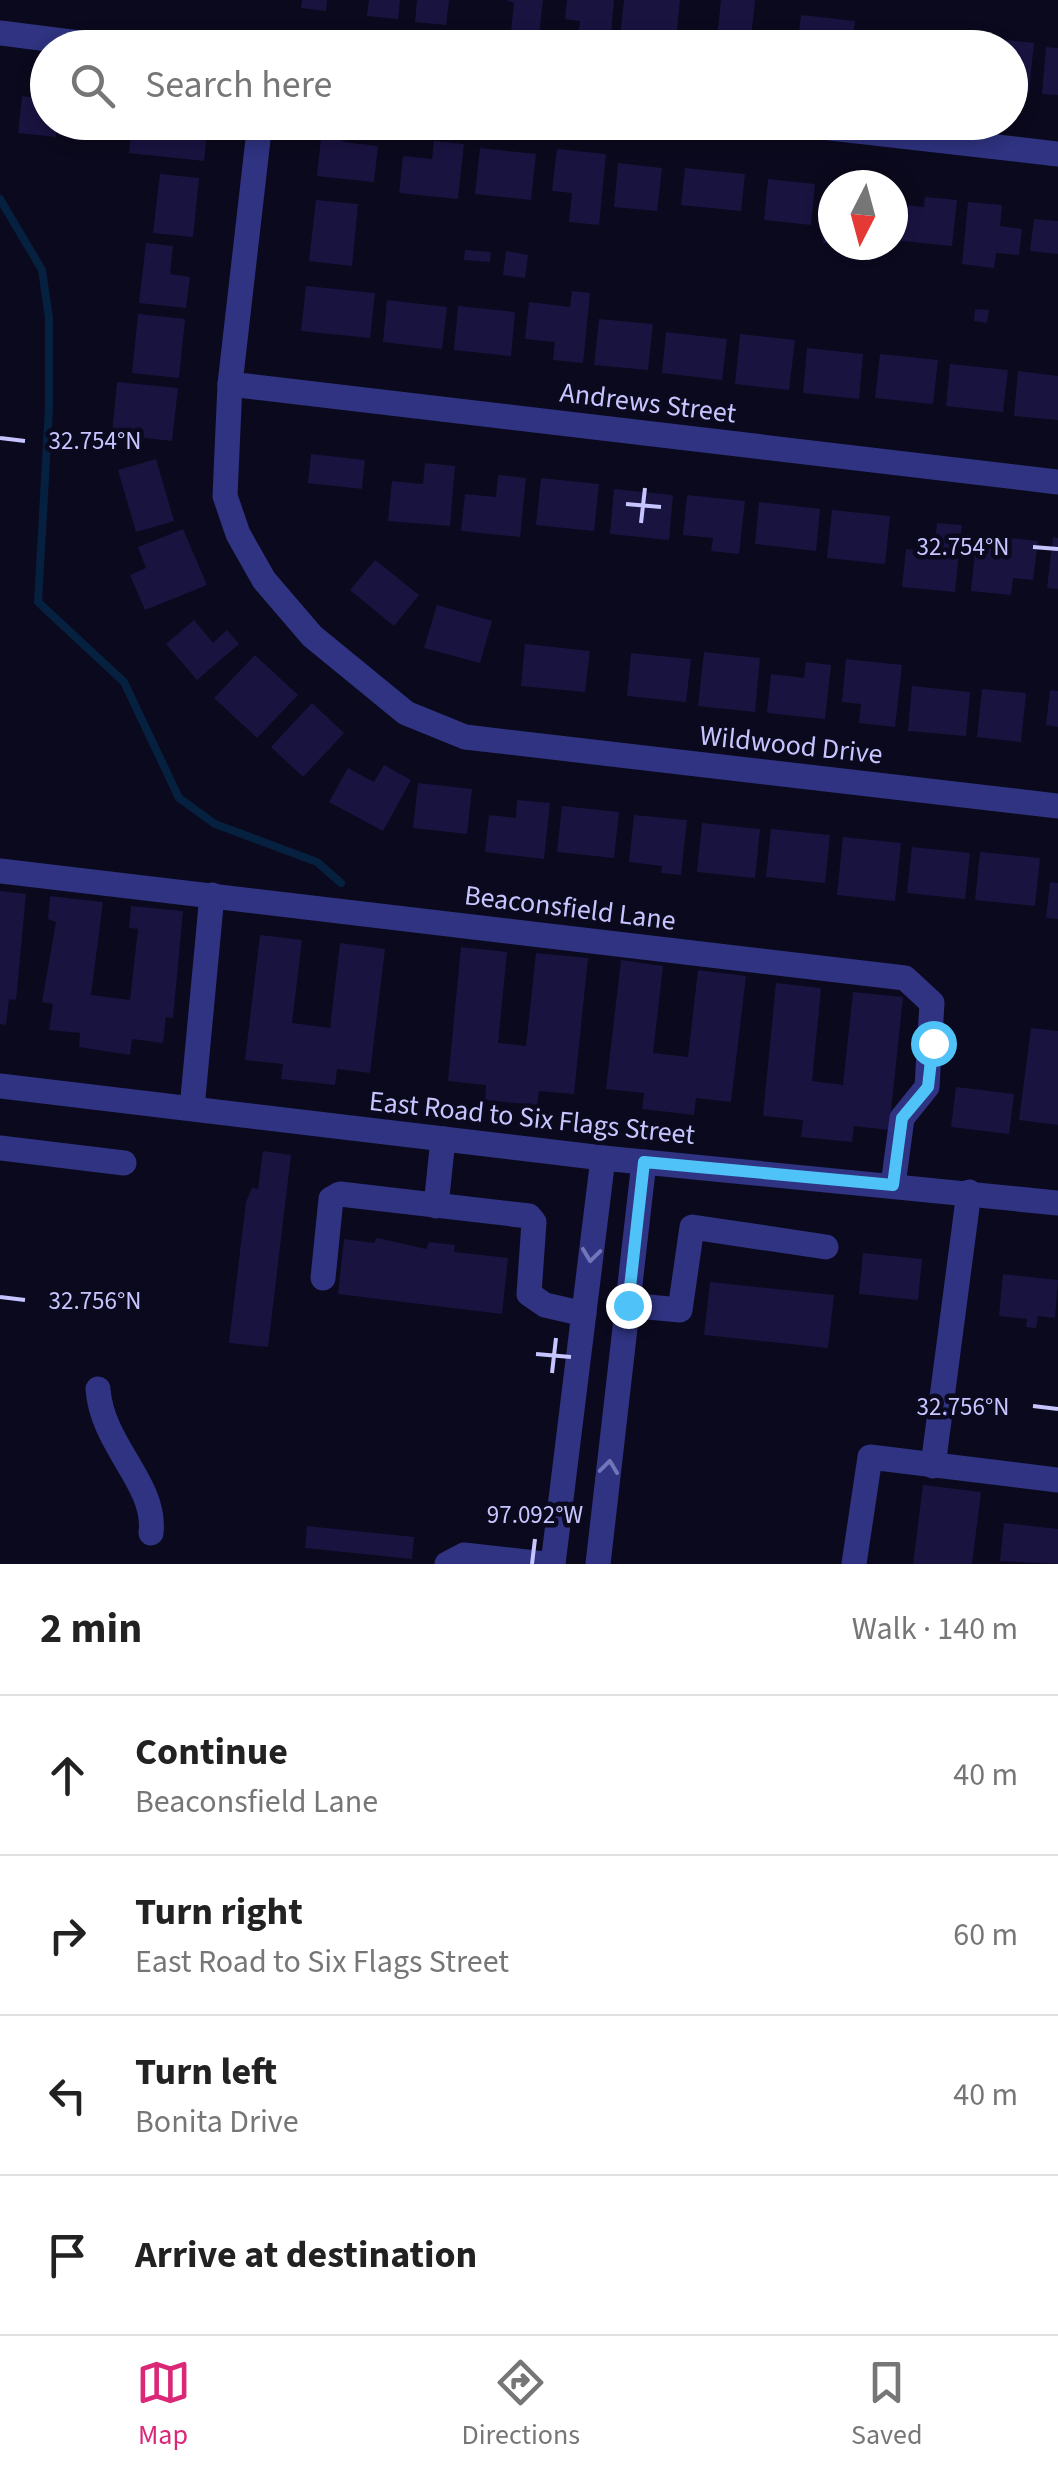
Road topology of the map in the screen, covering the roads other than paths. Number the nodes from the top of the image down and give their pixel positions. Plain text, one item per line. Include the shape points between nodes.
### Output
1 (0, 33) edge
2 (30, 37) edge
3 (258, 140) edge
4 (936, 140) edge
5 (1058, 154) edge
6 (230, 384) junction
7 (1058, 482) edge
8 (1058, 806) edge
9 (0, 872) edge
10 (212, 895) junction
11 (0, 1086) edge
12 (192, 1108) junction
13 (443, 1139) junction
14 (0, 1148) edge
15 (602, 1158) junction
16 (644, 1162) junction
17 (124, 1163) dead end
18 (893, 1185) junction
19 (969, 1192) junction
20 (1058, 1203) edge
21 (436, 1206) junction
22 (826, 1247) dead end
23 (323, 1278) dead end
24 (628, 1305) junction
25 (584, 1314) junction
26 (98, 1388) dead end
27 (933, 1466) junction
28 (1058, 1480) edge
29 (151, 1533) dead end
30 (446, 1564) edge
31 (549, 1564) edge
32 (598, 1564) edge
33 (854, 1564) edge

1 - 2 street
3 - 6 street, Wildwood Drive
4 - 5 street
6 - 7 street, Andrews Street
6 - 8 street, Wildwood Drive via 223,475 238,534 264,580 312,636 406,713 465,736
9 - 10 street, Beaconsfield Lane
10 - 12 street
10 - 18 street, Beaconsfield Lane via 905,978 932,1003 928,1087 902,1118
11 - 12 street, East Road to Six Flags Street
12 - 13 street, East Road to Six Flags Street
13 - 15 street, East Road to Six Flags Street
13 - 21 street
14 - 17 street
15 - 16 street, East Road to Six Flags Street
15 -> 25 street
16 - 18 street, East Road to Six Flags Street
16 - 24 street
18 - 19 street, East Road to Six Flags Street
19 - 20 street, East Road to Six Flags Street
19 - 27 street
21 - 23 street via 334,1196
21 - 25 street via 533,1218 529,1294
22 - 24 street via 692,1228 680,1310
32 -> 24 street
25 - 31 street
26 - 29 street via 102,1421 152,1512
27 - 28 street
27 - 33 street via 870,1457
30 - 31 street via 464,1556

